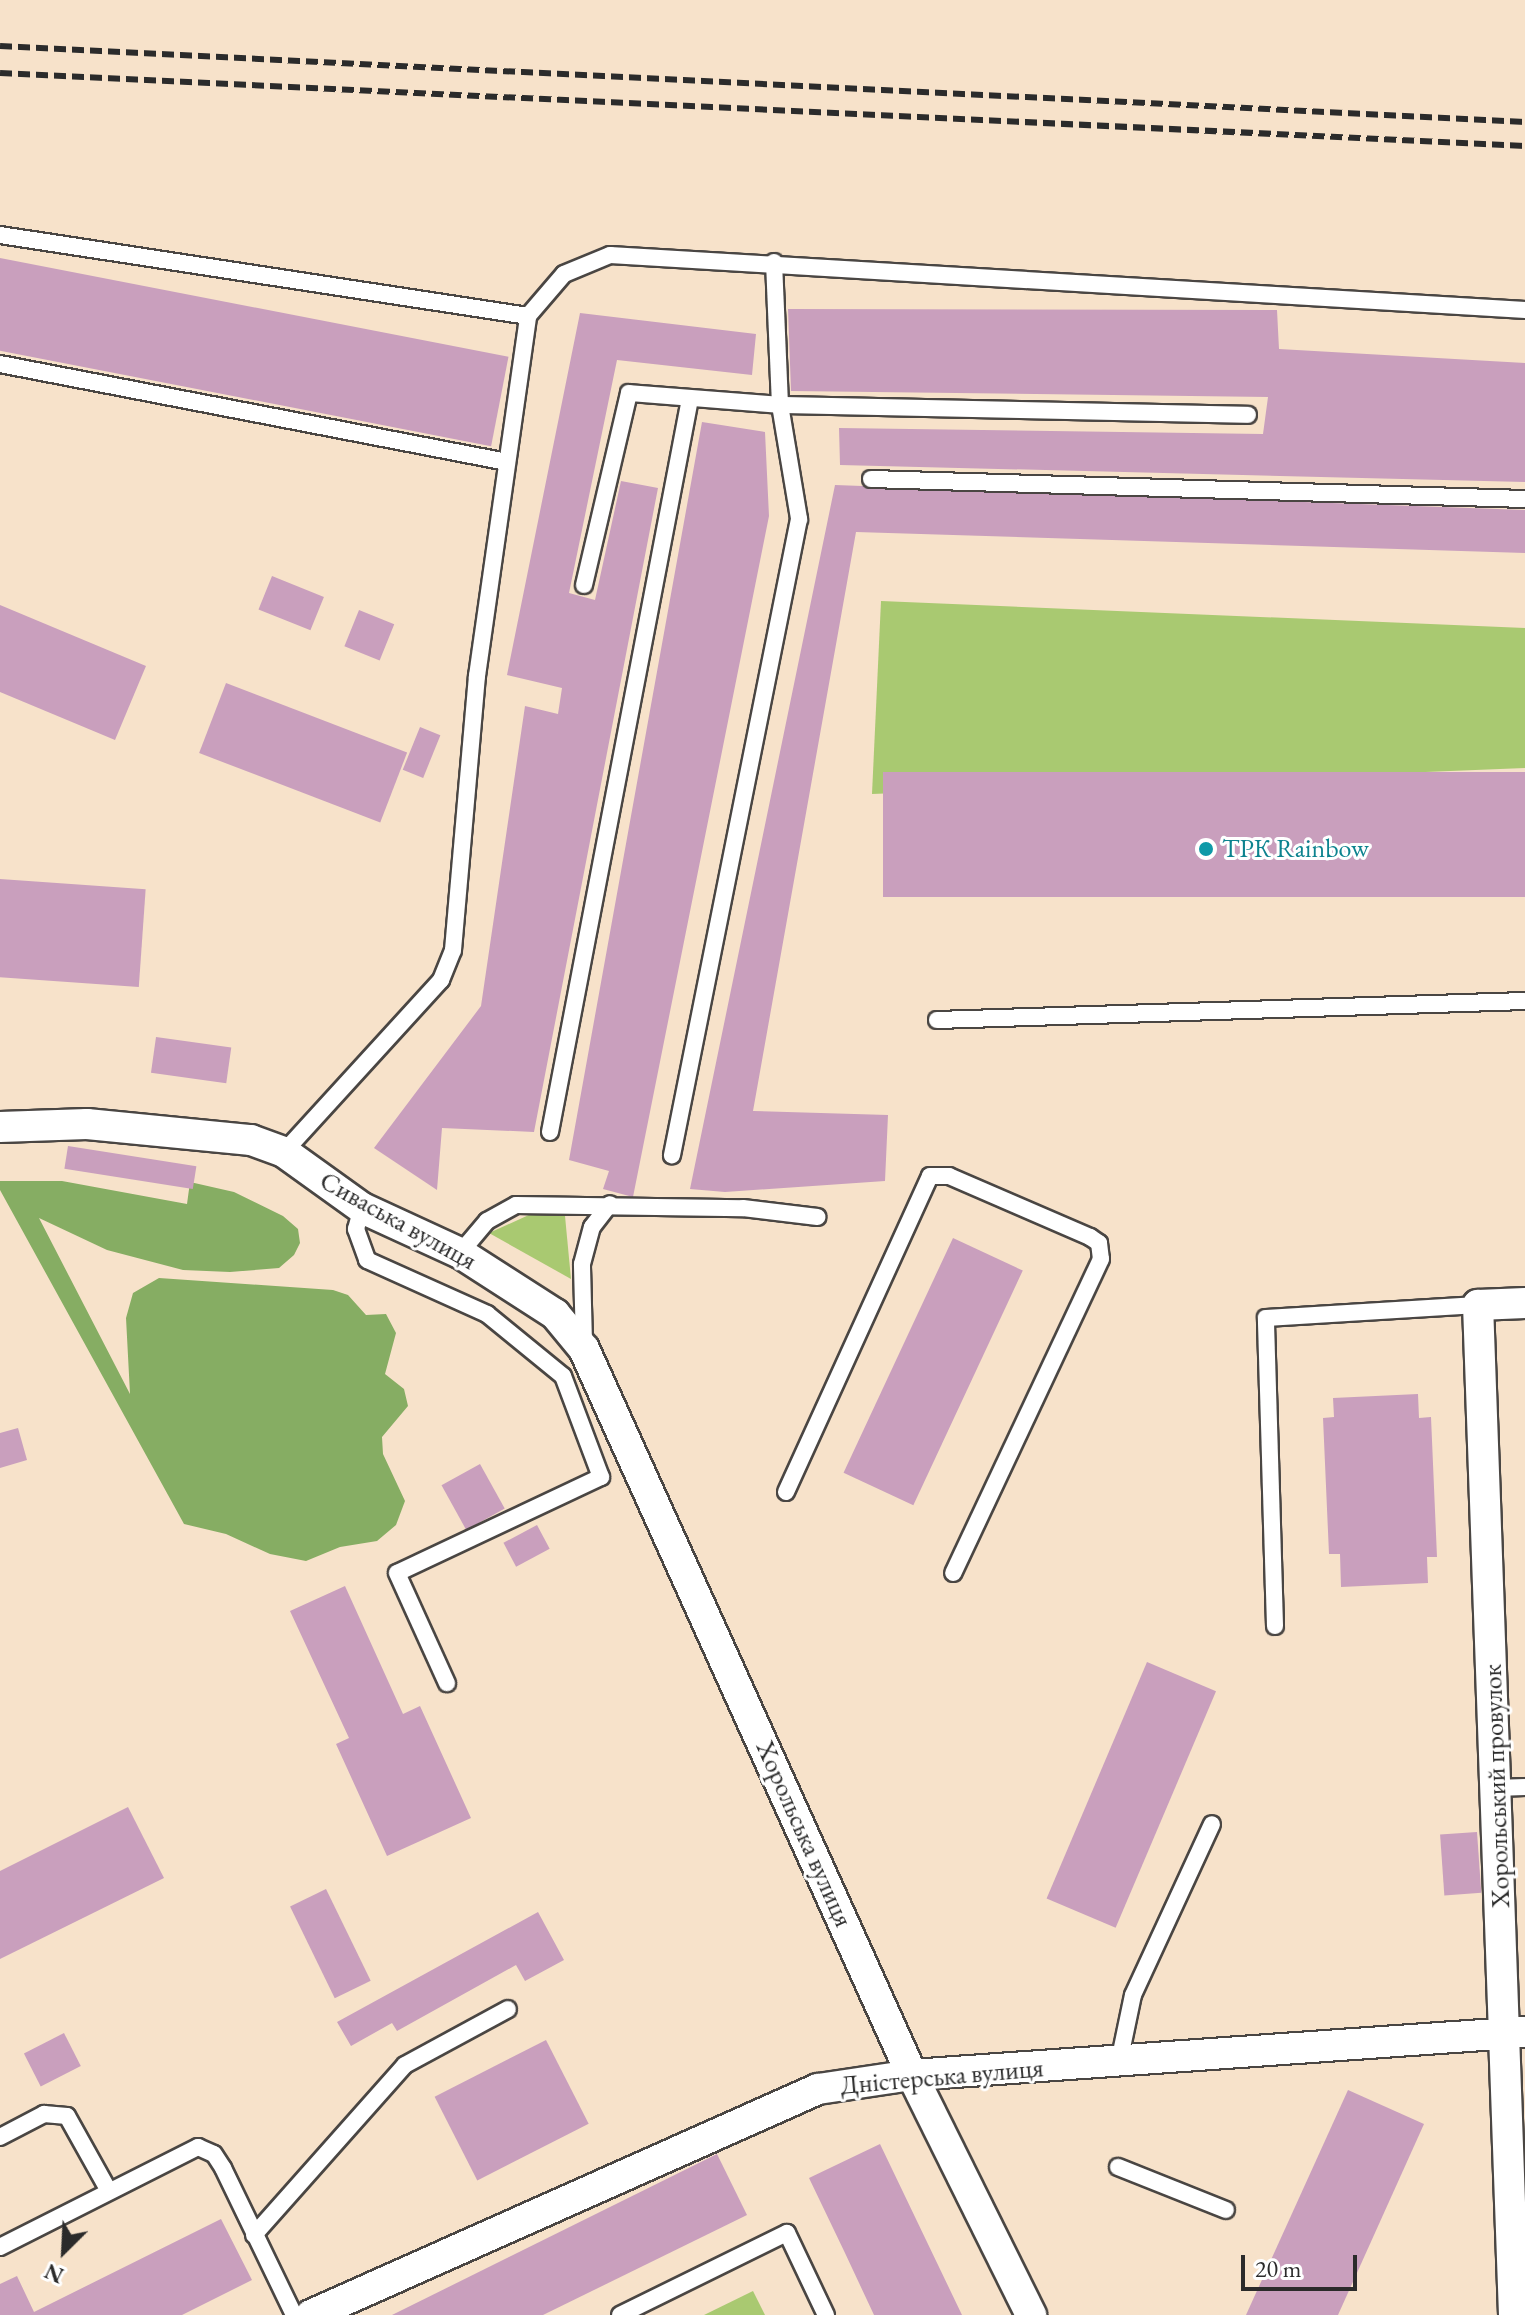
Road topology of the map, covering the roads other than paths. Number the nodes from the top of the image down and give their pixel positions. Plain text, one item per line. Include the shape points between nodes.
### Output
1 (0, 235) edge
2 (774, 262) junction
3 (1525, 310) edge
4 (528, 316) junction
5 (0, 364) edge
6 (690, 399) junction
7 (780, 405) junction
8 (1248, 415) dead end
9 (507, 462) junction
10 (871, 479) dead end
11 (1525, 499) edge
12 (584, 585) dead end
13 (1525, 1001) edge
14 (937, 1020) dead end
15 (0, 1127) edge
16 (550, 1132) dead end
17 (284, 1152) junction
18 (672, 1155) dead end
19 (610, 1204) junction
20 (362, 1208) junction
21 (817, 1217) dead end
22 (460, 1253) junction
23 (1525, 1303) edge
24 (1478, 1305) junction
25 (584, 1349) junction
26 (786, 1492) dead end
27 (953, 1573) dead end
28 (1275, 1626) dead end
29 (447, 1683) dead end
30 (1510, 1787) edge
31 (1212, 1824) dead end
32 (508, 2009) dead end
33 (1517, 2033) edge
34 (1119, 2062) junction
35 (912, 2075) junction
36 (0, 2137) edge
37 (1118, 2167) dead end
38 (109, 2191) junction
39 (1226, 2210) dead end
40 (254, 2235) junction
41 (0, 2247) edge
42 (294, 2315) edge
43 (311, 2315) edge
44 (620, 2315) edge
45 (826, 2315) edge
46 (1031, 2315) edge
47 (1514, 2315) edge

1 - 4 lane
2 - 3 lane
2 - 4 lane via 610,255 564,274
2 - 7 lane
4 - 9 lane
5 - 9 lane
6 - 7 lane
6 - 12 lane via 629,393
6 - 16 lane
7 - 8 lane
7 - 18 lane via 799,519
9 - 17 lane via 477,676 453,950 441,980
10 - 11 lane
13 - 14 lane
15 - 17 street, Сиваська вулиця via 87,1124 251,1140
17 - 20 street, Сиваська вулиця
19 - 21 lane via 743,1208
19 - 22 lane via 516,1205 487,1221
19 - 25 lane via 592,1227 582,1264
20 - 22 street, Сиваська вулиця
20 - 29 lane via 356,1229 367,1260 487,1314 563,1376 601,1477 397,1573
22 - 25 street, Сиваська вулиця via 555,1314
23 - 24 street
24 - 28 lane via 1266,1318
24 - 30 street, Хорольський провулок
25 - 35 street, Хорольська вулиця
26 - 27 lane via 930,1176 949,1176 1090,1237 1099,1243 1101,1259
30 - 33 street, Хорольський провулок
31 - 34 lane via 1133,1995
32 - 40 lane via 405,2065
33 - 34 street, Дністерська вулиця
33 - 47 street, Хорольський провулок via 1504,2046
34 - 35 street, Дністерська вулиця
35 - 43 street, Дністерська вулиця via 818,2089
35 - 46 street, Хорольська вулиця
36 - 38 lane via 44,2114 67,2116
37 - 39 lane
38 - 40 lane via 198,2147 214,2154 223,2168
38 - 41 lane
40 - 42 lane
44 - 45 lane via 787,2233

